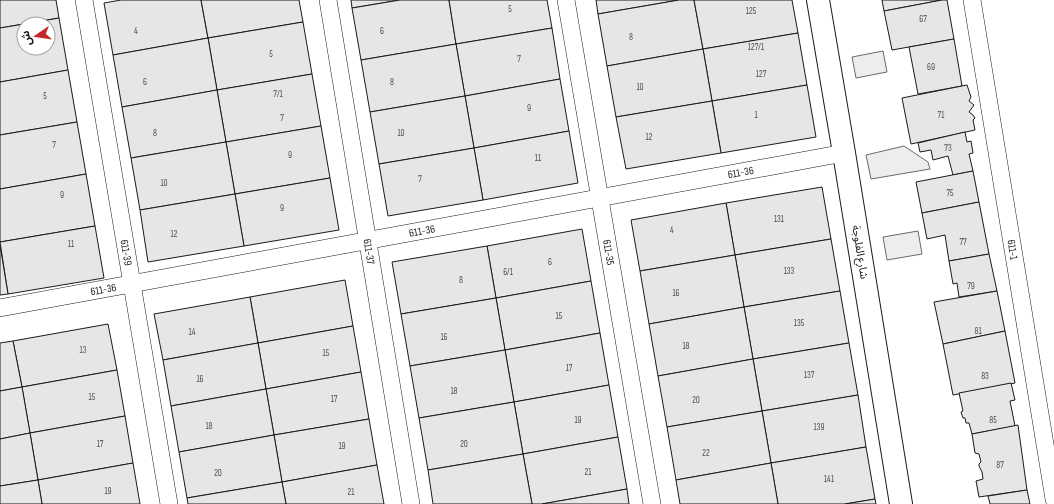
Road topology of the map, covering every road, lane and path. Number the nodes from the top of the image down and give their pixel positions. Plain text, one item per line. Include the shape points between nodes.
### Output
1 (84, 0) edge
2 (328, 0) edge
3 (566, 0) edge
4 (818, 0) edge
5 (972, 0) edge
6 (844, 153) junction
7 (600, 198) junction
8 (368, 241) junction
9 (132, 284) junction
10 (0, 308) edge
11 (1054, 499) edge
12 (169, 504) edge
13 (411, 504) edge
14 (652, 504) edge
15 (901, 504) edge

1 - 9 street, 611-39
2 - 8 street, 611-37
3 - 7 street, 611-35
4 - 6 street, شارع الفلوجة
5 - 11 street, 611-1
6 - 7 street, 611-36
6 - 15 street, شارع الفلوجة
7 - 8 street, 611-36
7 - 14 street, 611-35
8 - 9 street, 611-36
8 - 13 street, 611-37
9 - 10 street, 611-36
9 - 12 street, 611-39

